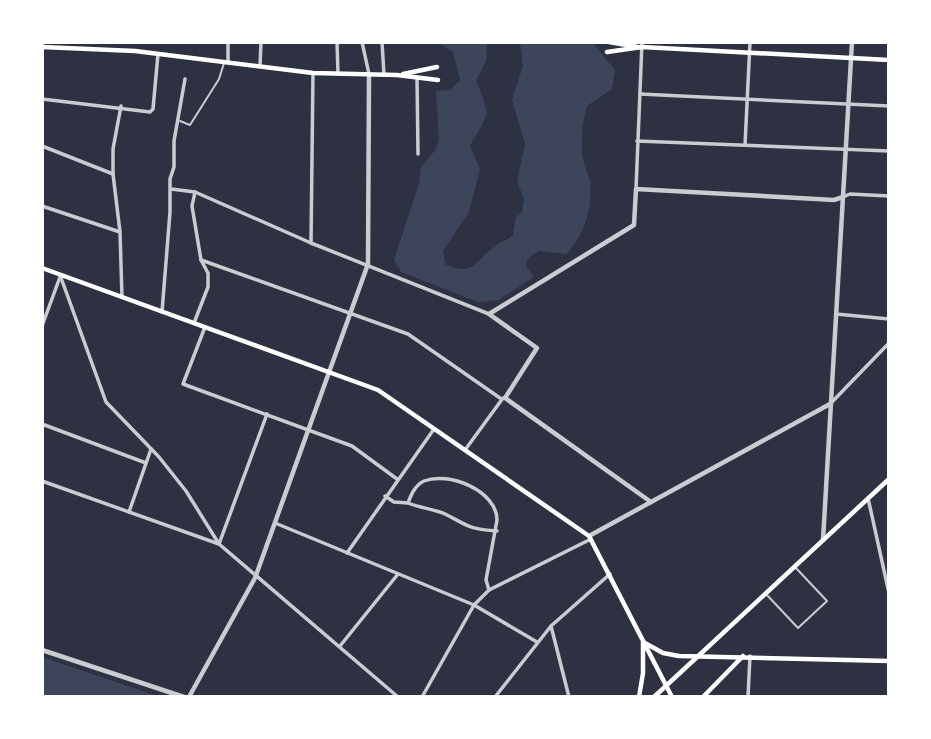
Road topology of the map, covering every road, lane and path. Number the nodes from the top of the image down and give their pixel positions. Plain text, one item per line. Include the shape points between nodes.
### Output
1 (228, 42) edge
2 (261, 42) edge
3 (337, 42) edge
4 (362, 42) edge
5 (382, 42) edge
6 (609, 42) edge
7 (750, 42) edge
8 (852, 42) edge
9 (642, 45) edge
10 (42, 47) edge
11 (607, 52) dead end
12 (749, 53) junction
13 (158, 54) junction
14 (851, 58) junction
15 (889, 60) edge
16 (226, 62) junction
17 (260, 66) junction
18 (437, 68) dead end
19 (313, 73) junction
20 (338, 75) junction
21 (397, 75) junction
22 (369, 76) junction
23 (384, 76) junction
24 (417, 78) junction
25 (185, 79) dead end
26 (438, 80) dead end
27 (640, 94) junction
28 (42, 99) edge
29 (748, 100) junction
30 (848, 104) junction
31 (121, 106) junction
32 (889, 106) edge
33 (178, 120) junction
34 (637, 141) junction
35 (745, 145) junction
36 (42, 146) edge
37 (845, 149) junction
38 (889, 151) edge
39 (418, 154) dead end
40 (113, 174) junction
41 (172, 189) junction
42 (636, 189) junction
43 (195, 192) junction
44 (889, 196) edge
45 (843, 197) junction
46 (42, 205) edge
47 (120, 232) junction
48 (311, 243) junction
49 (201, 260) junction
50 (368, 264) junction
51 (42, 268) edge
52 (60, 275) junction
53 (122, 297) junction
54 (162, 312) junction
55 (349, 313) junction
56 (489, 314) junction
57 (835, 314) junction
58 (889, 319) edge
59 (194, 324) junction
60 (42, 326) edge
61 (205, 327) junction
62 (889, 343) edge
63 (328, 372) junction
64 (503, 398) junction
65 (831, 404) junction
66 (267, 414) junction
67 (42, 424) edge
68 (308, 429) junction
69 (434, 429) junction
70 (151, 449) junction
71 (465, 450) junction
72 (146, 463) junction
73 (397, 479) junction
74 (889, 479) edge
75 (42, 481) edge
76 (385, 496) junction
77 (868, 498) junction
78 (651, 502) junction
79 (408, 503) junction
80 (129, 512) junction
81 (275, 523) junction
82 (497, 531) junction
83 (590, 537) junction
84 (823, 540) junction
85 (219, 544) junction
86 (346, 552) junction
87 (794, 566) junction
88 (398, 574) junction
89 (610, 574) junction
90 (255, 578) junction
91 (888, 585) edge
92 (489, 590) junction
93 (765, 593) junction
94 (889, 593) edge
95 (474, 605) junction
96 (551, 626) junction
97 (537, 642) junction
98 (643, 642) junction
99 (340, 646) junction
100 (42, 650) edge
101 (699, 655) junction
102 (743, 656) junction
103 (750, 656) junction
104 (889, 662) edge
105 (666, 685) junction
106 (186, 697) edge
107 (398, 697) edge
108 (422, 697) edge
109 (495, 697) edge
110 (569, 697) edge
111 (639, 697) edge
112 (654, 697) edge
113 (672, 697) edge
114 (704, 697) edge
115 (748, 697) edge

1 - 16 street
2 - 17 street
3 - 20 street
4 - 22 street
5 - 23 street
6 - 9 main road
7 - 12 street
8 - 14 street
9 - 11 main road
9 - 12 main road
9 - 27 street
10 - 13 main road
12 - 14 main road
12 - 29 street
13 - 16 main road
13 - 31 street via 153,109
14 - 15 main road
14 - 30 street
16 - 17 main road
16 - 33 lane via 190,125
17 - 19 main road
18 - 21 main road
19 - 20 main road
19 - 48 street
20 - 22 main road
21 - 23 main road
21 - 24 main road
22 - 23 main road
22 - 50 street
24 - 26 main road
24 - 39 street
25 - 33 street
27 - 29 street
27 - 34 street
28 - 31 street
29 - 30 street
29 - 35 street
30 - 32 street
30 - 37 street
31 - 40 street
33 - 41 street
34 - 35 street
34 - 42 street
35 - 37 street
36 - 40 street
37 - 38 street
37 - 45 street
40 - 47 street
41 - 43 street
41 - 54 street
42 - 45 street
42 - 56 street via 634,225
43 - 48 street
43 - 49 street via 192,206
44 - 45 street
45 - 57 street
46 - 47 street
47 - 53 street
48 - 50 street
49 - 55 street
49 - 59 street via 208,273 208,287
50 - 55 street
50 - 56 street
51 - 52 main road
52 - 53 main road
52 - 60 street
52 - 70 street via 100,391
53 - 54 main road
54 - 59 main road
55 - 63 street
55 - 64 street via 408,334
56 - 64 street via 537,348
57 - 58 street
57 - 65 street
59 - 61 main road
61 - 63 main road
61 - 66 street via 183,384
62 - 65 street
63 - 68 street
63 - 69 main road via 379,390
64 - 71 street
64 - 78 street
65 - 78 street
65 - 84 street
66 - 68 street
66 - 85 street
67 - 72 street
68 - 73 street via 352,446
68 - 81 street
69 - 71 main road
69 - 73 street
70 - 72 street
70 - 85 street via 186,491
71 - 83 main road
72 - 80 street
73 - 76 street
74 - 77 main road
75 - 80 street
76 - 79 street
76 - 86 street
77 - 84 main road
77 - 91 street
78 - 83 street
79 - 82 street via 444,514 466,528
79 - 82 street via 425,481 460,481 492,502 497,510
80 - 85 street
81 - 86 street
81 - 90 street
82 - 92 street via 486,580
83 - 89 main road
83 - 92 street
84 - 87 main road
85 - 90 street
86 - 88 street
87 - 93 main road
87 - 93 lane via 827,601 798,628
88 - 95 street
88 - 99 street
89 - 96 street
89 - 98 main road
90 - 99 street
90 - 106 street
91 - 94 street
92 - 95 street
93 - 101 main road
95 - 97 street
95 - 108 street
96 - 97 street
96 - 110 street
97 - 109 street
98 - 101 main road via 663,653
98 - 105 main road
98 - 111 main road
99 - 107 street
100 - 106 street
101 - 102 main road
101 - 105 main road
102 - 103 main road
102 - 114 main road
103 - 104 main road
103 - 115 street
105 - 112 main road
105 - 113 main road

